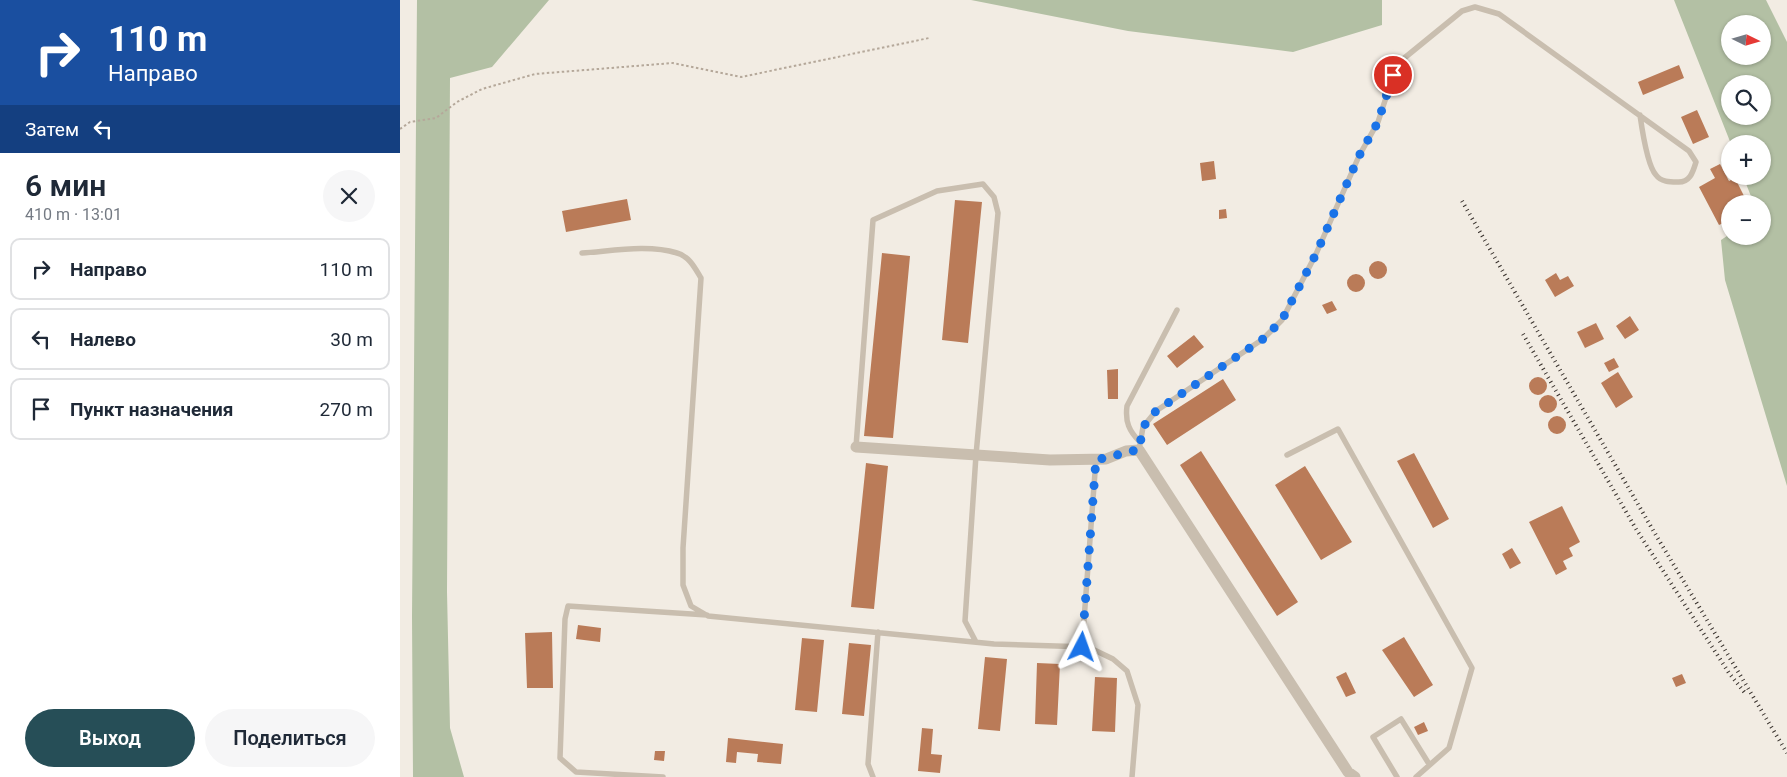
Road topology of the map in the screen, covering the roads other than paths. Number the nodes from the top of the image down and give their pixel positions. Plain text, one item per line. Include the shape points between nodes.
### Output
1 (1640, 115) junction
2 (582, 253) dead end
3 (1177, 310) dead end
4 (1139, 446) junction
5 (856, 447) joint
6 (976, 455) junction
7 (1286, 455) dead end
8 (1096, 459) junction
9 (708, 616) junction
10 (878, 632) junction
11 (976, 642) junction
12 (1082, 647) junction
13 (1429, 764) junction
14 (663, 777) edge
15 (873, 777) edge
16 (1132, 777) edge
17 (1355, 777) edge
18 (1397, 777) edge
19 (1416, 777) edge

1 - 1 lane via 1689,150 1696,162 1691,177 1682,182 1666,182 1656,175 1644,142
1 - 4 lane via 1498,14 1475,6 1462,10 1397,64 1378,122 1282,320 1263,339 1156,411 1143,427
2 - 9 lane via 643,250 678,253 692,263 702,278 683,585 691,606
3 - 4 lane via 1127,406 1125,419
4 - 8 street via 1106,459
4 - 17 street via 1343,764
5 - 6 street
5 - 6 lane via 873,220 937,192 983,184 994,197 998,213
6 - 8 street via 1050,460
6 - 11 lane via 965,621
7 - 13 lane via 1338,429 1472,668 1449,748
8 - 12 lane
9 - 10 lane
9 - 14 lane via 568,606 560,758 576,772
10 - 11 lane
10 - 15 lane via 868,764
11 - 12 lane
12 - 16 lane via 1112,659 1127,671 1138,705
13 - 18 lane via 1401,719 1373,737
13 - 19 lane

